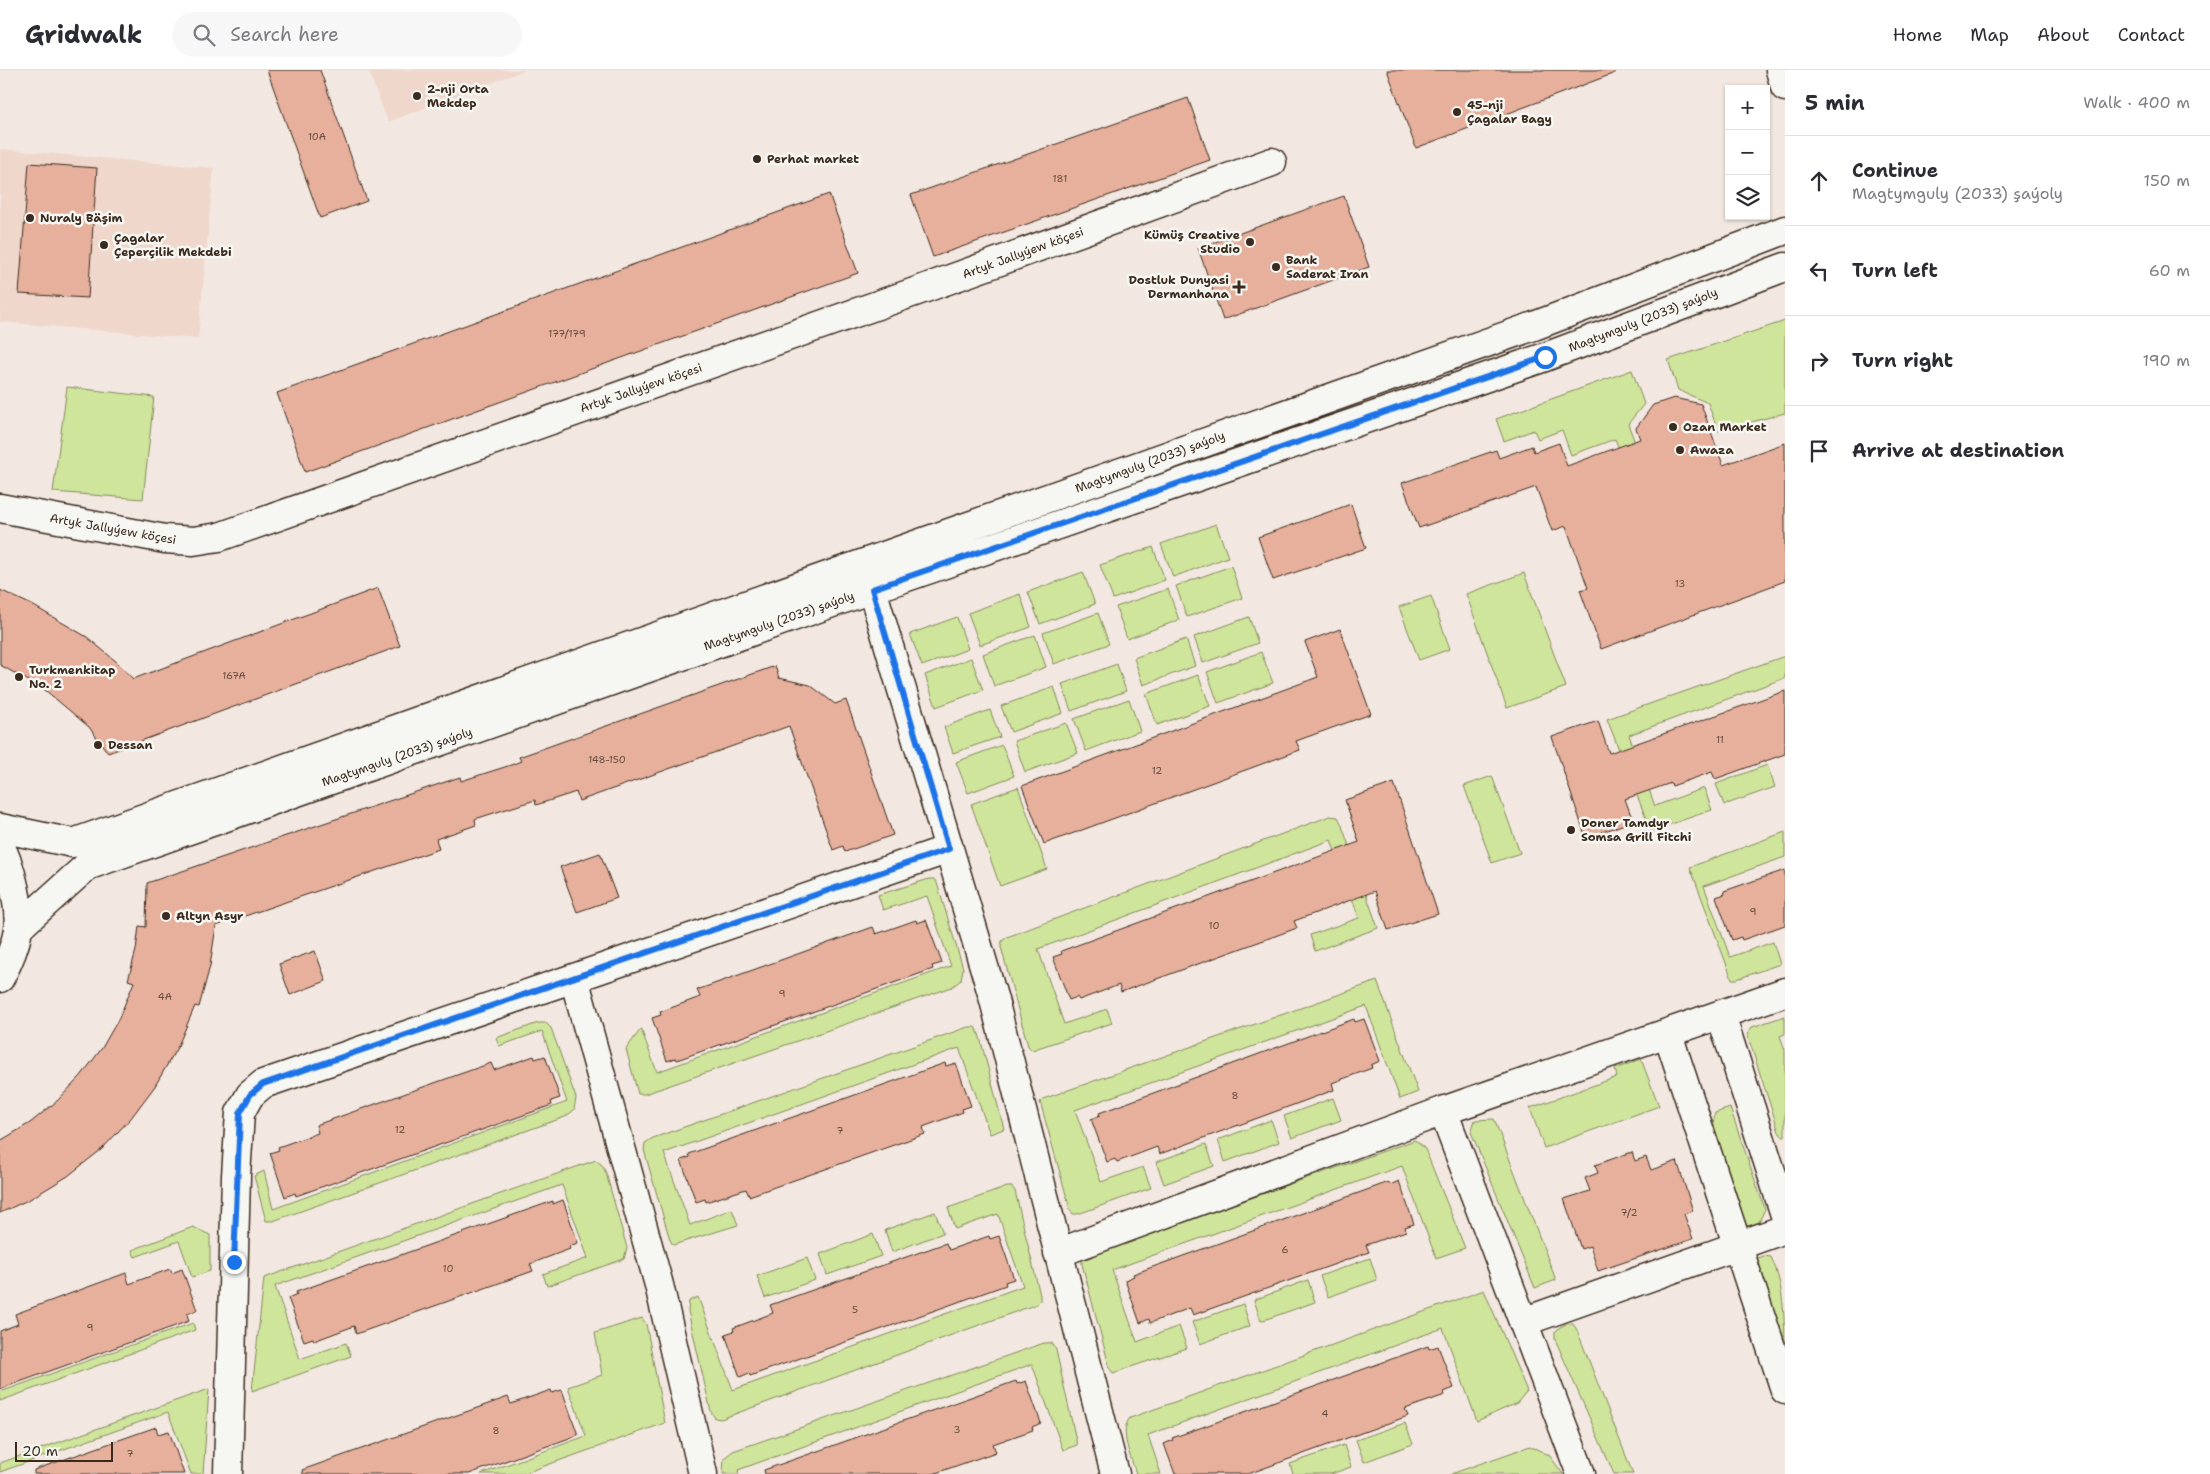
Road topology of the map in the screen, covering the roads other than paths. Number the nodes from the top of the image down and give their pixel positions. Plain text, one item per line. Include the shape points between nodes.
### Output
1 (1780, 70) edge
2 (1785, 87) edge
3 (1272, 162) dead end
4 (1785, 230) edge
5 (1785, 267) edge
6 (0, 508) edge
7 (872, 589) junction
8 (0, 828) edge
9 (0, 846) edge
10 (949, 849) junction
11 (18, 928) junction
12 (0, 978) edge
13 (574, 978) junction
14 (1785, 992) edge
15 (1721, 1015) junction
16 (1668, 1034) junction
17 (1443, 1112) junction
18 (1785, 1215) edge
19 (1785, 1229) edge
20 (1737, 1246) junction
21 (1058, 1252) junction
22 (1523, 1322) junction
23 (1785, 1390) edge
24 (228, 1474) edge
25 (703, 1474) edge
26 (1115, 1474) edge
27 (1581, 1474) edge

1 - 2 street
3 - 6 street, Artyk Jallyýew köçesi via 219,536 193,541 165,539
4 - 8 street, Magtymguly (2033) şaýoly via 1534,326 73,843
5 - 7 street, Magtymguly (2033) şaýoly via 1545,357
7 - 10 street
7 - 11 street, Magtymguly (2033) şaýoly via 88,866
9 - 11 street via 14,884
10 - 13 street
10 - 21 street via 994,1000
11 - 12 street via 10,960
13 - 24 street via 263,1084 250,1095 240,1113
13 - 25 street via 659,1286
14 - 15 street
15 - 16 street
15 - 18 street
16 - 17 street
16 - 20 street
17 - 21 street
17 - 22 street
19 - 20 street
20 - 22 street
20 - 23 street
21 - 26 street
22 - 27 street

